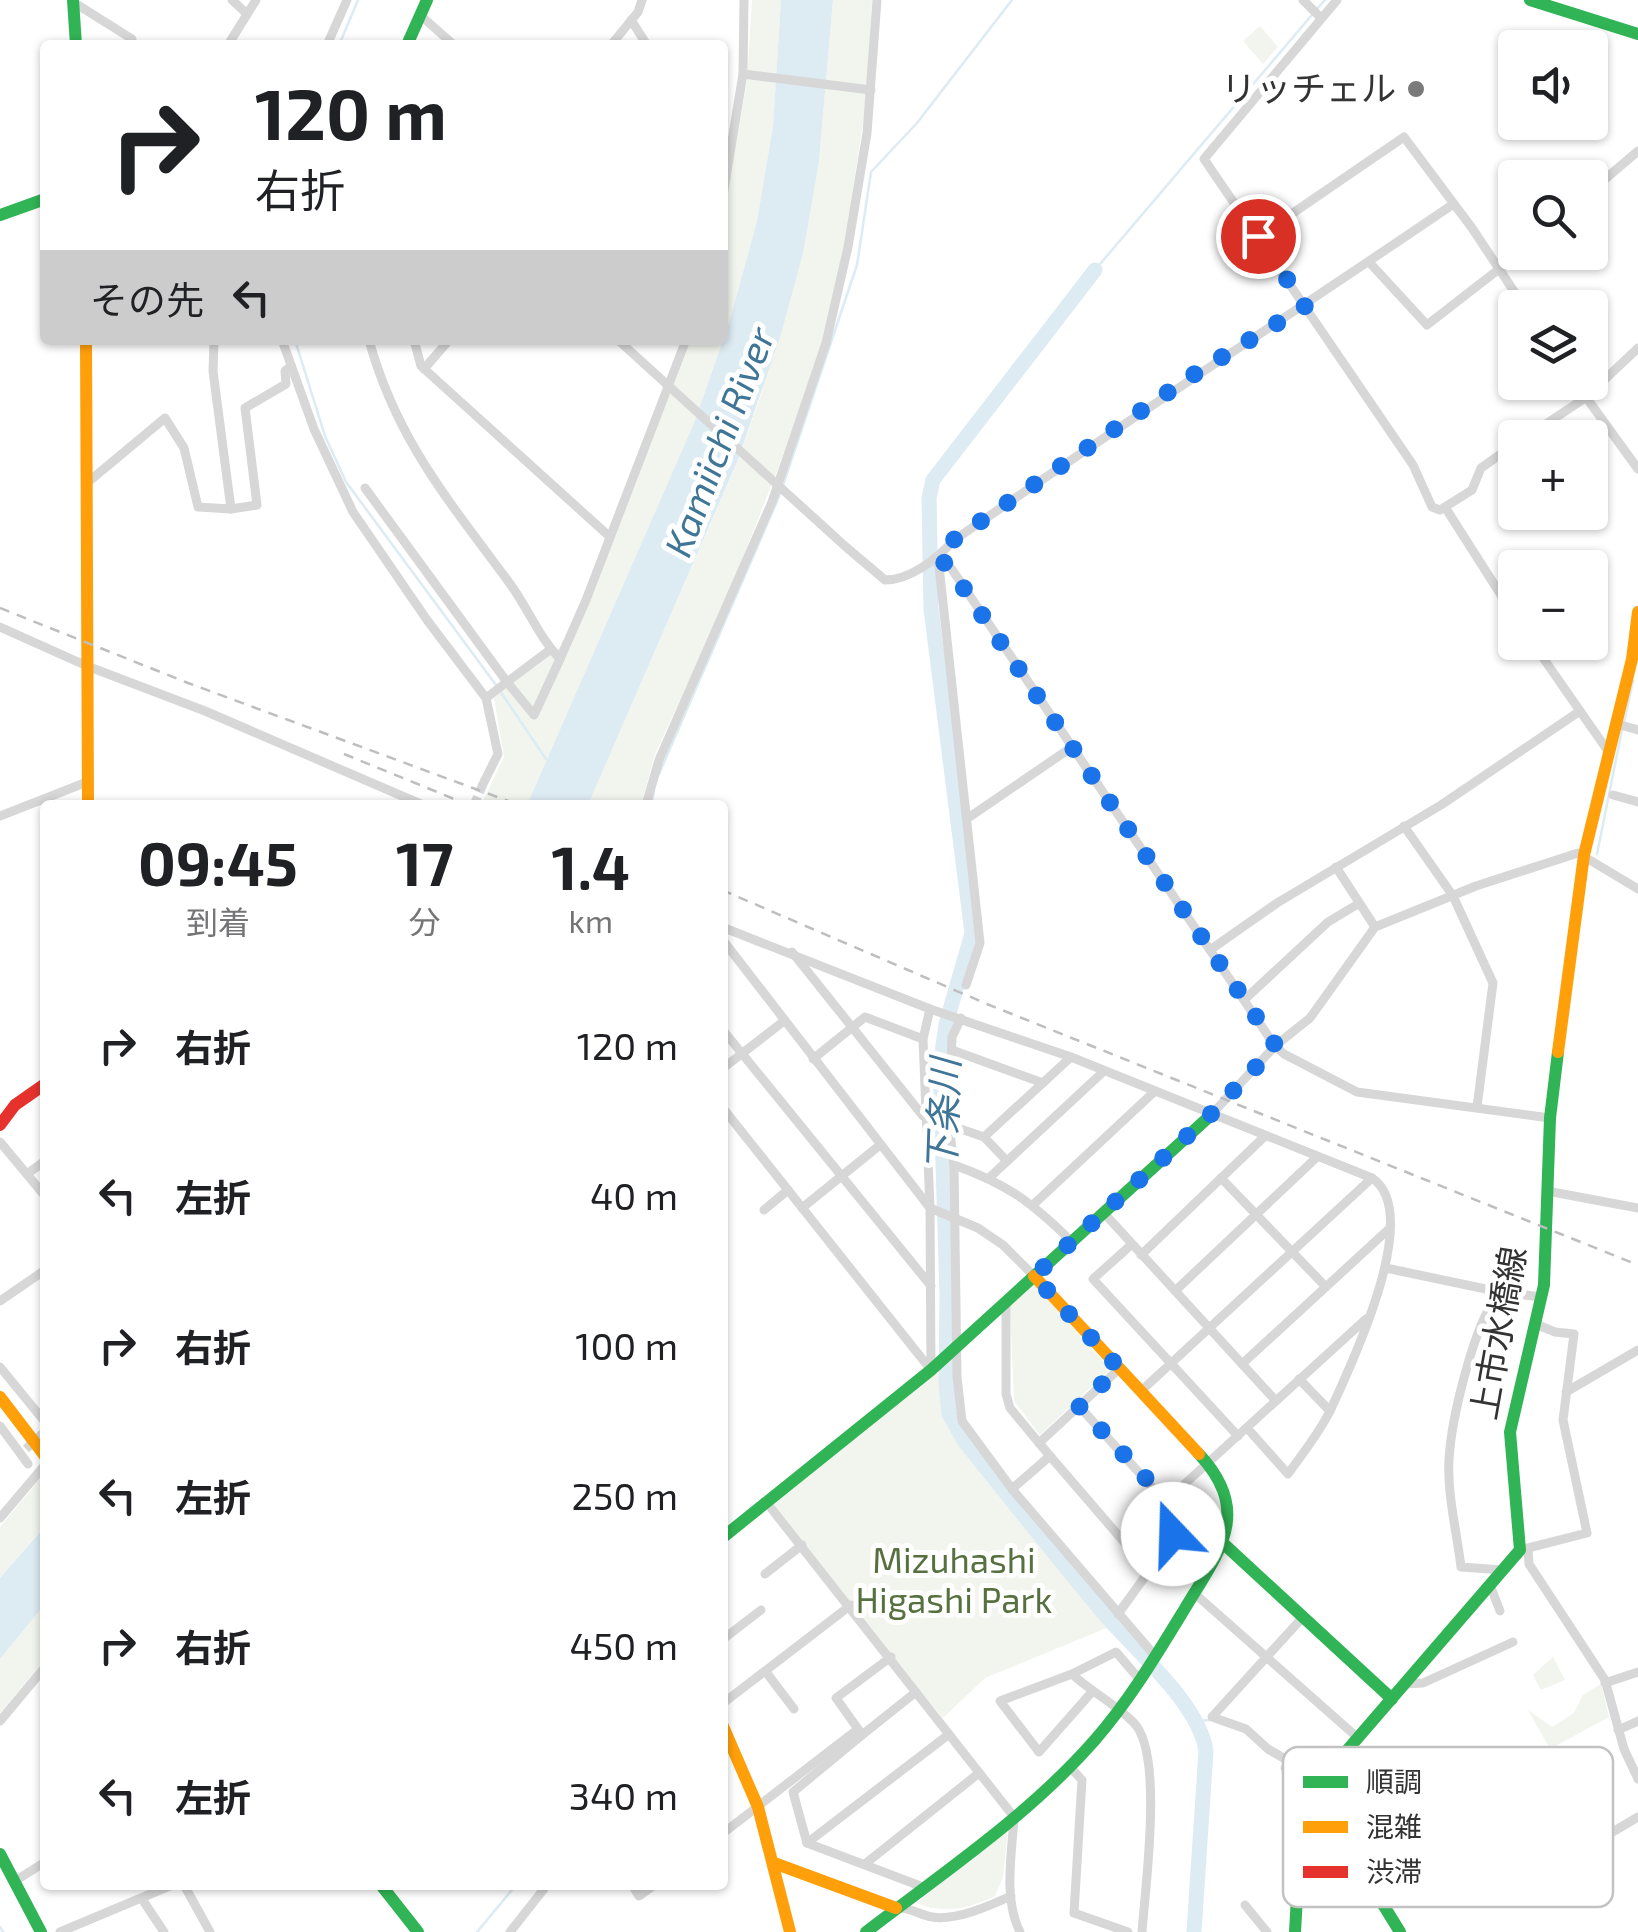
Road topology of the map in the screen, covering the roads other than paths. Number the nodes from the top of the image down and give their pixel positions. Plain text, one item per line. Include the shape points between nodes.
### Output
1 (232, 0) edge
2 (256, 0) edge
3 (347, 0) edge
4 (426, 0) edge
5 (642, 0) edge
6 (744, 0) edge
7 (877, 0) edge
8 (1337, 0) edge
9 (1530, 0) edge
10 (73, 1) edge
11 (1306, 4) edge
12 (246, 13) junction
13 (420, 15) junction
14 (1320, 17) junction
15 (632, 20) junction
16 (1638, 34) edge
17 (132, 39) dead end
18 (76, 40) edge
19 (231, 40) edge
20 (329, 40) edge
21 (409, 40) edge
22 (448, 40) edge
23 (616, 40) edge
24 (644, 40) edge
25 (1272, 55) dead end
26 (1281, 64) junction
27 (742, 74) junction
28 (871, 90) junction
29 (1638, 150) edge
30 (728, 164) edge
31 (1608, 176) edge
32 (40, 201) edge
33 (1452, 205) junction
34 (0, 215) edge
35 (1258, 236) junction
36 (1369, 262) junction
37 (1498, 267) edge
38 (1500, 270) joint
39 (1513, 290) edge
40 (1305, 306) junction
41 (86, 345) edge
42 (214, 345) edge
43 (284, 345) edge
44 (370, 345) edge
45 (416, 345) edge
46 (446, 345) edge
47 (624, 345) edge
48 (685, 345) edge
49 (1638, 348) edge
50 (291, 366) junction
51 (424, 369) junction
52 (1608, 376) edge
53 (672, 388) junction
54 (1582, 400) edge
55 (1586, 400) edge
56 (1552, 420) edge
57 (1498, 456) edge
58 (1638, 469) edge
59 (87, 483) junction
60 (778, 485) junction
61 (365, 488) dead end
62 (1445, 507) junction
63 (231, 510) junction
64 (610, 537) junction
65 (938, 557) junction
66 (1498, 591) edge
67 (1638, 612) edge
68 (0, 626) edge
69 (551, 649) junction
70 (560, 659) junction
71 (1635, 659) edge
72 (1545, 660) edge
73 (87, 666) junction
74 (507, 682) junction
75 (1632, 687) edge
76 (486, 698) junction
77 (1580, 711) junction
78 (1616, 724) junction
79 (1638, 730) edge
80 (1072, 747) junction
81 (1610, 754) junction
82 (86, 782) junction
83 (483, 784) tunnel mouth
84 (1612, 795) dead end
85 (40, 800) edge
86 (40, 800) edge
87 (88, 800) edge
88 (411, 800) edge
89 (647, 800) edge
90 (1638, 802) edge
91 (0, 816) edge
92 (968, 818) junction
93 (1404, 826) junction
94 (1584, 855) junction
95 (1336, 867) junction
96 (1638, 889) edge
97 (1453, 896) junction
98 (1358, 904) junction
99 (1375, 927) junction
100 (728, 929) edge
101 (728, 947) edge
102 (1210, 950) junction
103 (791, 952) junction
104 (966, 984) dead end
105 (1244, 1000) junction
106 (933, 1010) junction
107 (957, 1017) junction
108 (784, 1020) junction
109 (852, 1027) junction
110 (728, 1036) edge
111 (923, 1039) junction
112 (1276, 1046) junction
113 (952, 1050) junction
114 (742, 1054) junction
115 (1071, 1057) junction
116 (813, 1059) junction
117 (728, 1064) edge
118 (1104, 1071) junction
119 (1042, 1083) junction
120 (40, 1088) edge
121 (1156, 1091) junction
122 (1477, 1106) junction
123 (728, 1115) edge
124 (1210, 1115) junction
125 (925, 1118) junction
126 (1550, 1118) junction
127 (0, 1125) edge
128 (949, 1126) junction
129 (984, 1136) junction
130 (1265, 1136) junction
131 (0, 1142) edge
132 (880, 1145) junction
133 (1316, 1158) junction
134 (1006, 1160) junction
135 (40, 1164) edge
136 (954, 1166) junction
137 (27, 1174) junction
138 (842, 1176) junction
139 (989, 1178) junction
140 (1221, 1178) junction
141 (1372, 1178) junction
142 (40, 1190) edge
143 (788, 1190) junction
144 (1547, 1191) junction
145 (1034, 1204) junction
146 (802, 1208) junction
147 (1638, 1208) edge
148 (764, 1210) dead end
149 (932, 1210) junction
150 (1102, 1212) junction
151 (1256, 1214) junction
152 (952, 1220) junction
153 (1390, 1228) junction
154 (1072, 1242) junction
155 (1132, 1245) junction
156 (1291, 1252) junction
157 (1141, 1255) junction
158 (1386, 1268) junction
159 (40, 1273) edge
160 (1034, 1276) junction
161 (930, 1286) junction
162 (1324, 1286) junction
163 (1174, 1291) junction
164 (1500, 1292) junction
165 (1542, 1297) junction
166 (0, 1300) edge
167 (1006, 1304) junction
168 (1368, 1317) junction
169 (1538, 1324) junction
170 (1208, 1327) junction
171 (954, 1349) junction
172 (1638, 1350) edge
173 (1170, 1363) junction
174 (1242, 1364) junction
175 (0, 1367) edge
176 (934, 1368) junction
177 (1119, 1368) junction
178 (1299, 1379) junction
179 (1141, 1391) junction
180 (1566, 1392) junction
181 (0, 1396) edge
182 (1275, 1400) junction
183 (1079, 1406) junction
184 (1330, 1411) junction
185 (40, 1416) edge
186 (0, 1426) edge
187 (1243, 1432) junction
188 (1039, 1443) junction
189 (40, 1449) edge
190 (1050, 1456) junction
191 (28, 1464) dead end
192 (1209, 1464) junction
193 (40, 1471) edge
194 (1012, 1489) junction
195 (1166, 1500) junction
196 (767, 1503) junction
197 (0, 1518) edge
198 (728, 1533) edge
199 (802, 1545) junction
200 (1225, 1545) junction
201 (1524, 1550) junction
202 (1503, 1570) junction
203 (1149, 1571) junction
204 (765, 1574) dead end
205 (1490, 1585) junction
206 (1194, 1593) junction
207 (851, 1605) junction
208 (761, 1610) dead end
209 (1500, 1611) dead end
210 (1118, 1614) junction
211 (1302, 1618) junction
212 (728, 1635) edge
213 (1513, 1642) dead end
214 (891, 1657) junction
215 (1266, 1657) junction
216 (1148, 1670) junction
217 (766, 1672) junction
218 (1638, 1672) edge
219 (40, 1673) edge
220 (1072, 1674) junction
221 (1606, 1683) junction
222 (1404, 1684) junction
223 (916, 1692) junction
224 (1092, 1693) junction
225 (1392, 1699) junction
226 (728, 1700) edge
227 (794, 1709) dead end
228 (1119, 1712) junction
229 (1638, 1721) edge
230 (0, 1722) edge
231 (1618, 1730) junction
232 (860, 1731) junction
233 (948, 1734) junction
234 (728, 1738) edge
235 (1358, 1738) junction
236 (1350, 1747) edge
237 (1283, 1760) edge
238 (1070, 1767) junction
239 (979, 1773) junction
240 (1638, 1778) edge
241 (758, 1807) junction
242 (1014, 1817) junction
243 (1638, 1817) edge
244 (728, 1830) edge
245 (1613, 1832) edge
246 (807, 1844) junction
247 (0, 1854) edge
248 (774, 1863) junction
249 (865, 1864) junction
250 (40, 1865) edge
251 (15, 1881) junction
252 (923, 1886) junction
253 (161, 1890) edge
254 (187, 1890) edge
255 (385, 1890) edge
256 (542, 1890) edge
257 (1011, 1896) junction
258 (142, 1899) junction
259 (1245, 1905) dead end
260 (1296, 1907) edge
261 (1385, 1907) edge
262 (896, 1908) junction
263 (40, 1932) edge
264 (60, 1932) edge
265 (164, 1932) edge
266 (210, 1932) edge
267 (418, 1932) edge
268 (510, 1932) edge
269 (790, 1932) edge
270 (866, 1932) edge
271 (1020, 1932) edge
272 (1128, 1932) edge
273 (1142, 1932) edge
274 (1267, 1932) edge
275 (1295, 1932) edge
276 (1400, 1932) edge

1 - 12 street
2 - 12 street
3 - 20 street
4 - 13 street
5 - 15 street
6 - 27 street
7 - 28 street
8 - 14 street
9 - 16 street
10 - 17 street
10 - 18 street
11 - 14 street
12 - 19 street
13 - 21 street
13 - 22 street
14 - 26 street
15 - 23 street
15 - 24 street
25 - 26 street
26 - 35 street via 1204,159
27 - 28 street
27 - 30 street
28 - 60 street via 826,342
29 - 31 street
32 - 34 street
33 - 35 street via 1404,138
33 - 36 street
33 - 37 street
35 - 40 street
36 - 38 street via 1428,325
36 - 40 street
38 - 39 street
40 - 62 street via 1413,465 1432,507
40 - 65 street via 1196,373
41 - 59 street
42 - 63 street
43 - 50 street
44 - 69 street via 408,442
45 - 51 street
46 - 51 street
47 - 53 street
48 - 53 street
49 - 52 street
50 - 63 street via 286,384 244,408 257,505
50 - 76 street via 352,512
51 - 64 street
53 - 60 street
53 - 64 street
54 - 56 street
55 - 58 street
57 - 62 street via 1481,468 1472,490
59 - 63 street via 165,418 184,448 198,507
59 - 73 street
60 - 65 street via 885,580
60 - 89 street
61 - 74 street
62 - 66 street
64 - 70 street
65 - 80 street
65 - 92 street
67 - 71 street, 上市水橋線
68 - 73 street
69 - 70 street
69 - 74 street
70 - 74 street via 534,715
71 - 75 street, 上市水橋線
72 - 77 street
73 - 82 street
73 - 88 street
74 - 76 street
75 - 78 street, 上市水橋線
76 - 83 street via 498,754
77 - 81 street
77 - 93 street
78 - 79 street
78 - 81 street, 上市水橋線
80 - 92 street
80 - 102 street
81 - 94 street, 上市水橋線
82 - 86 street
82 - 87 street
84 - 90 street
85 - 91 street
92 - 104 street via 980,942
93 - 95 street
93 - 97 street
94 - 96 street
94 - 97 street
94 - 126 street, 上市水橋線
95 - 98 street
95 - 102 street
97 - 99 street
97 - 122 street via 1493,984
98 - 99 street
98 - 105 street via 1328,922
99 - 112 street via 1310,1018
100 - 103 street
101 - 108 street
102 - 105 street
103 - 106 street
103 - 109 street
105 - 112 street
106 - 107 street
106 - 111 street
107 - 113 street
107 - 115 street
108 - 114 street
108 - 116 street
109 - 111 street via 865,1017
109 - 116 street
109 - 125 street
110 - 114 street
111 - 125 street
112 - 122 street via 1357,1092
112 - 124 street
113 - 119 street
113 - 128 street
114 - 117 street
114 - 138 street
115 - 118 street
115 - 119 street
116 - 132 street
118 - 121 street
118 - 134 street
119 - 129 street
120 - 127 street
121 - 124 street
121 - 145 street
122 - 126 street
123 - 143 street
124 - 130 street
124 - 150 street
125 - 149 street
126 - 144 street, 上市水橋線
128 - 129 street
128 - 136 street
129 - 134 street
130 - 133 street
130 - 140 street
131 - 137 street
132 - 138 street
132 - 149 street
133 - 141 street
133 - 151 street
134 - 139 street
135 - 137 street
136 - 139 street
136 - 152 street
137 - 142 street
138 - 146 street
138 - 161 street
139 - 145 street
140 - 151 street
140 - 157 street
141 - 153 street via 1389,1197
141 - 156 street
143 - 146 street
143 - 148 street
144 - 147 street
144 - 165 street, 上市水橋線
145 - 154 street
146 - 176 street
149 - 152 street
149 - 161 street
150 - 154 street
150 - 155 street
151 - 156 street
151 - 163 street
152 - 160 street via 1003,1245
152 - 171 street
153 - 158 street
153 - 162 street
154 - 160 street
155 - 157 street
155 - 173 street via 1094,1279
156 - 162 street
156 - 170 street
157 - 163 street
158 - 164 street
158 - 168 street
159 - 166 street
160 - 167 street
160 - 177 street
161 - 176 street
162 - 174 street
163 - 170 street
164 - 165 street
164 - 202 street via 1479,1330 1448,1462 1460,1568
165 - 169 street, 上市水橋線
167 - 171 street
167 - 188 street via 1006,1394
168 - 178 street
168 - 184 street
169 - 180 street via 1574,1334
169 - 201 street, 上市水橋線 via 1510,1432
170 - 173 street
170 - 174 street
171 - 176 street
171 - 194 street via 962,1420
172 - 180 street
173 - 179 street
173 - 187 street
174 - 182 street
175 - 185 street
176 - 196 street
177 - 179 street
177 - 183 street
178 - 182 street
178 - 184 street
179 - 192 street
180 - 201 street via 1563,1420 1586,1533
181 - 189 street
182 - 187 street
183 - 188 street
183 - 195 street
184 - 187 street via 1288,1474
186 - 191 street
187 - 192 street
188 - 190 street
190 - 194 street
190 - 203 street
192 - 195 street
192 - 200 street via 1229,1504
193 - 197 street
194 - 210 street
195 - 203 street via 1173,1534
196 - 198 street
196 - 199 street
199 - 204 street
199 - 207 street
200 - 206 street
200 - 211 street
201 - 202 street
201 - 221 street
202 - 205 street
203 - 210 street
205 - 209 street
205 - 222 street
206 - 215 street
206 - 216 street
207 - 214 street
207 - 217 street
208 - 212 street
210 - 216 street
211 - 215 street
211 - 225 street
213 - 222 street via 1423,1683
214 - 223 street
214 - 232 street via 836,1698
215 - 235 street
215 - 237 street via 1212,1717 1246,1729
216 - 220 street via 1116,1652
216 - 228 street
217 - 226 street
217 - 227 street
218 - 221 street
219 - 230 street
220 - 224 street
220 - 224 street via 1000,1701 1039,1752
221 - 231 street
222 - 225 street
223 - 232 street
223 - 233 street
224 - 228 street
225 - 235 street
228 - 238 street
228 - 273 street via 1135,1724 1149,1760
229 - 231 street
231 - 240 street
232 - 241 street
232 - 246 street via 792,1792
233 - 239 street
233 - 246 street
234 - 241 street
235 - 236 street
238 - 242 street
238 - 272 street via 1082,1780 1074,1913
239 - 242 street
239 - 249 street
241 - 244 street
241 - 248 street
242 - 252 street
242 - 257 street
243 - 245 street
246 - 249 street
247 - 251 street
248 - 262 street
248 - 269 street
249 - 252 street
250 - 251 street
251 - 263 street
252 - 262 street
253 - 258 street
254 - 266 street
255 - 267 street
256 - 268 street
257 - 262 street via 936,1918
257 - 271 street
258 - 264 street
258 - 265 street
259 - 274 street
260 - 275 street
261 - 276 street
262 - 270 street

